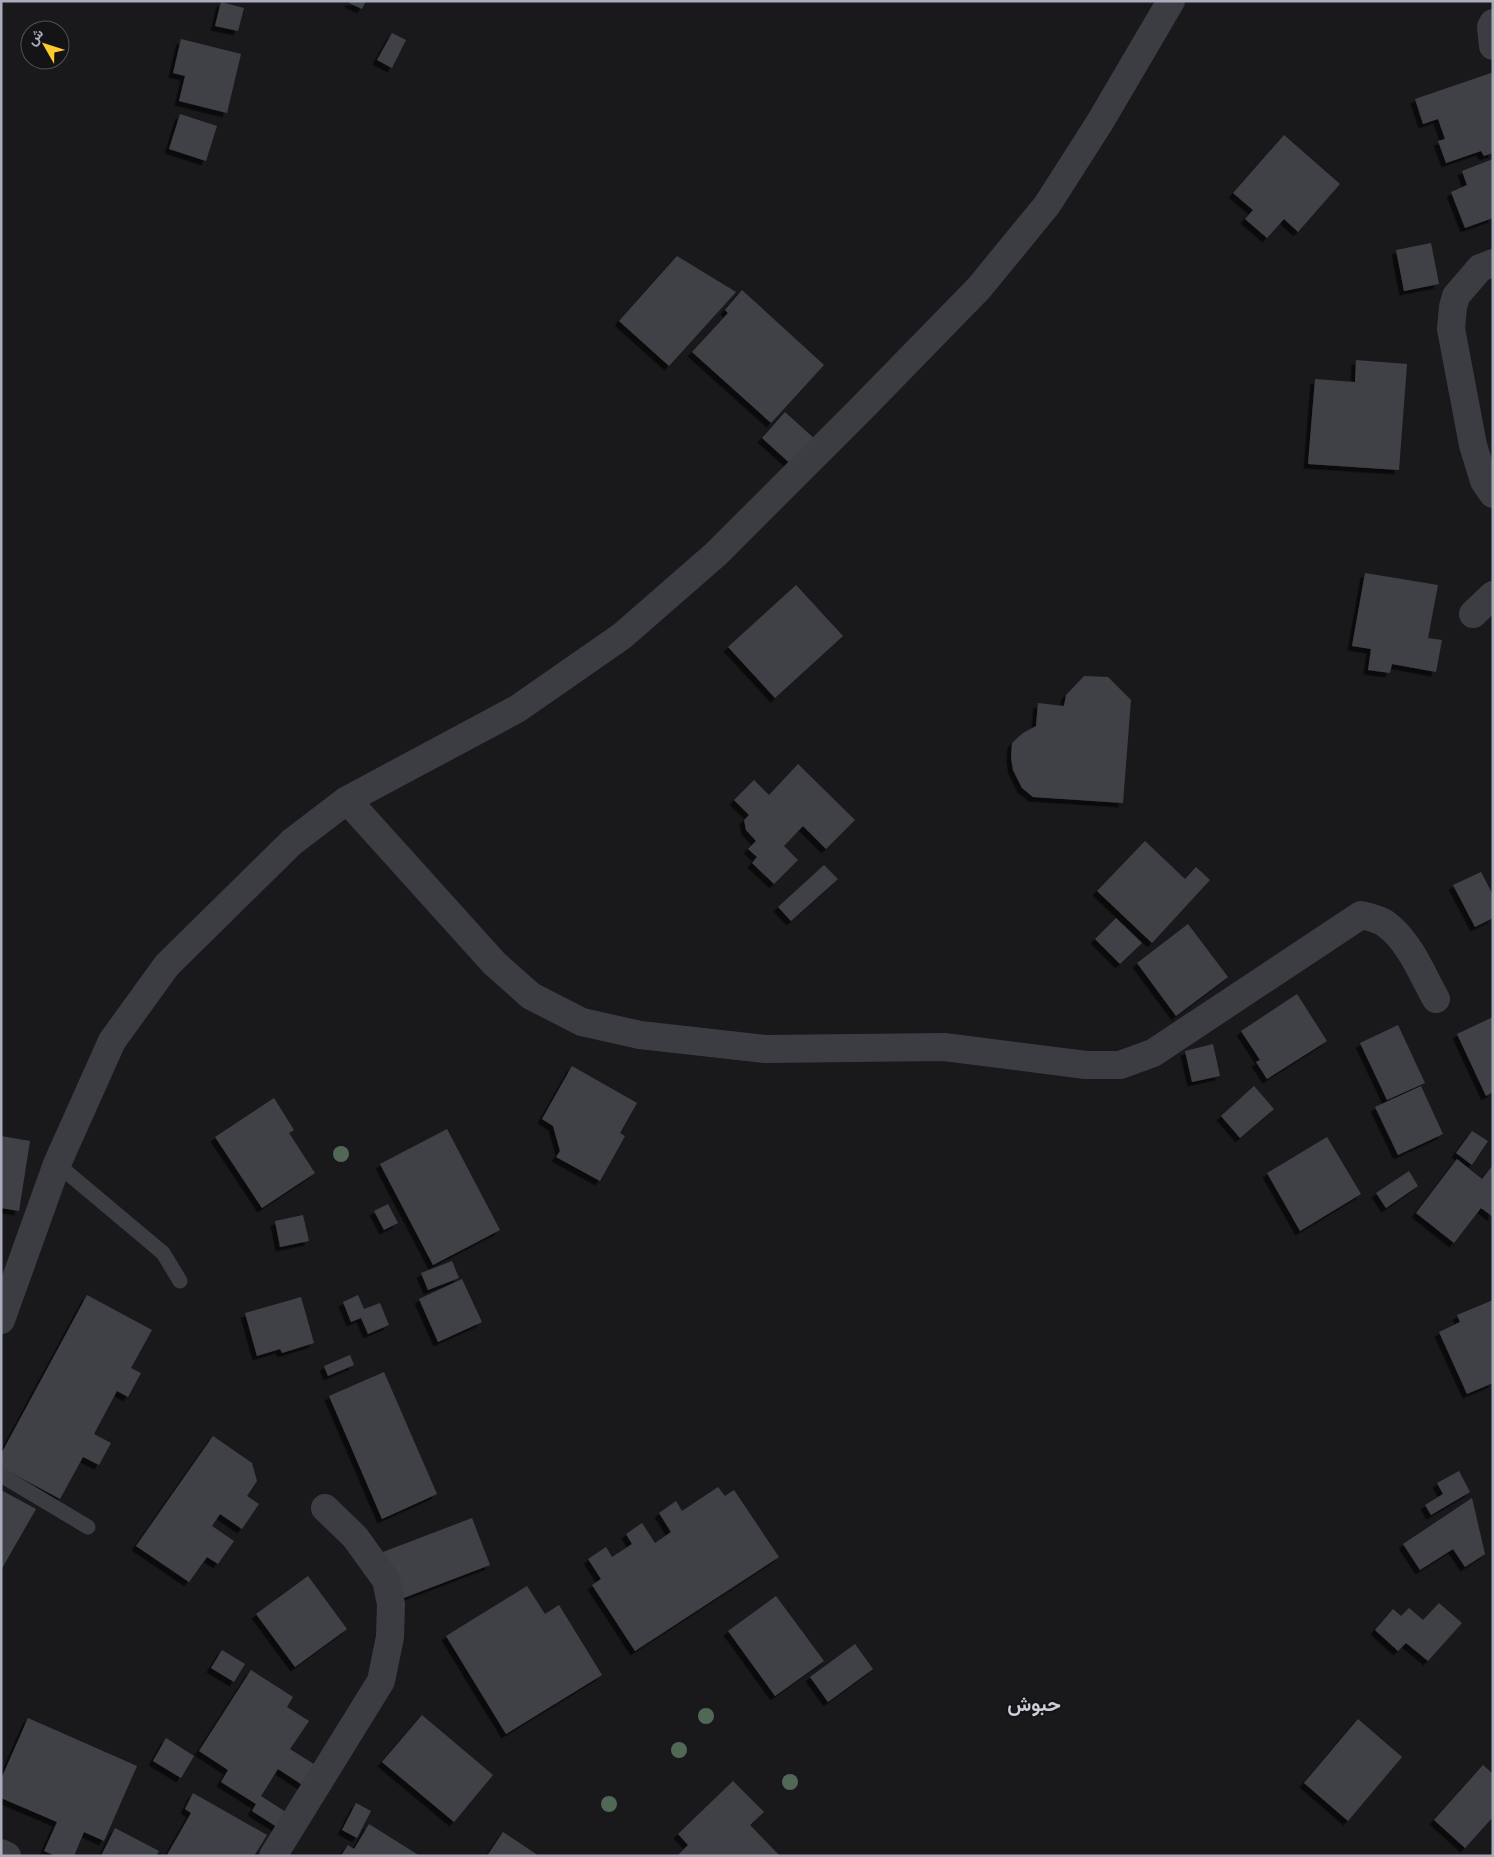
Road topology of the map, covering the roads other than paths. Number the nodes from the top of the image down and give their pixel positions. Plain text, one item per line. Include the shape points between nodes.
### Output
1 (1171, 1) edge
2 (1493, 23) edge
3 (1493, 46) edge
4 (1493, 263) edge
5 (1493, 494) edge
6 (1493, 595) edge
7 (1473, 614) dead end
8 (347, 800) junction
9 (1436, 999) dead end
10 (57, 1164) junction
11 (180, 1281) dead end
12 (1, 1320) edge
13 (1, 1476) edge
14 (325, 1508) dead end
15 (88, 1526) dead end
16 (1, 1853) edge
17 (7, 1856) edge
18 (272, 1856) edge

1 - 8 street via 1047,204 979,288 716,554 622,636 517,709
2 - 3 street
4 - 5 street via 1480,268 1456,296 1451,329 1473,445 1484,481
6 - 7 street
8 - 9 street via 494,963 531,996 582,1022 640,1036 765,1049 944,1047 1086,1065 1120,1065 1153,1053 1361,915 1386,923 1402,940
8 - 10 street via 292,842 167,965 112,1041
10 - 11 lane via 163,1253
10 - 12 street
13 - 15 lane
14 - 18 street via 355,1537 386,1580 391,1604 390,1637 381,1681
16 - 17 street

